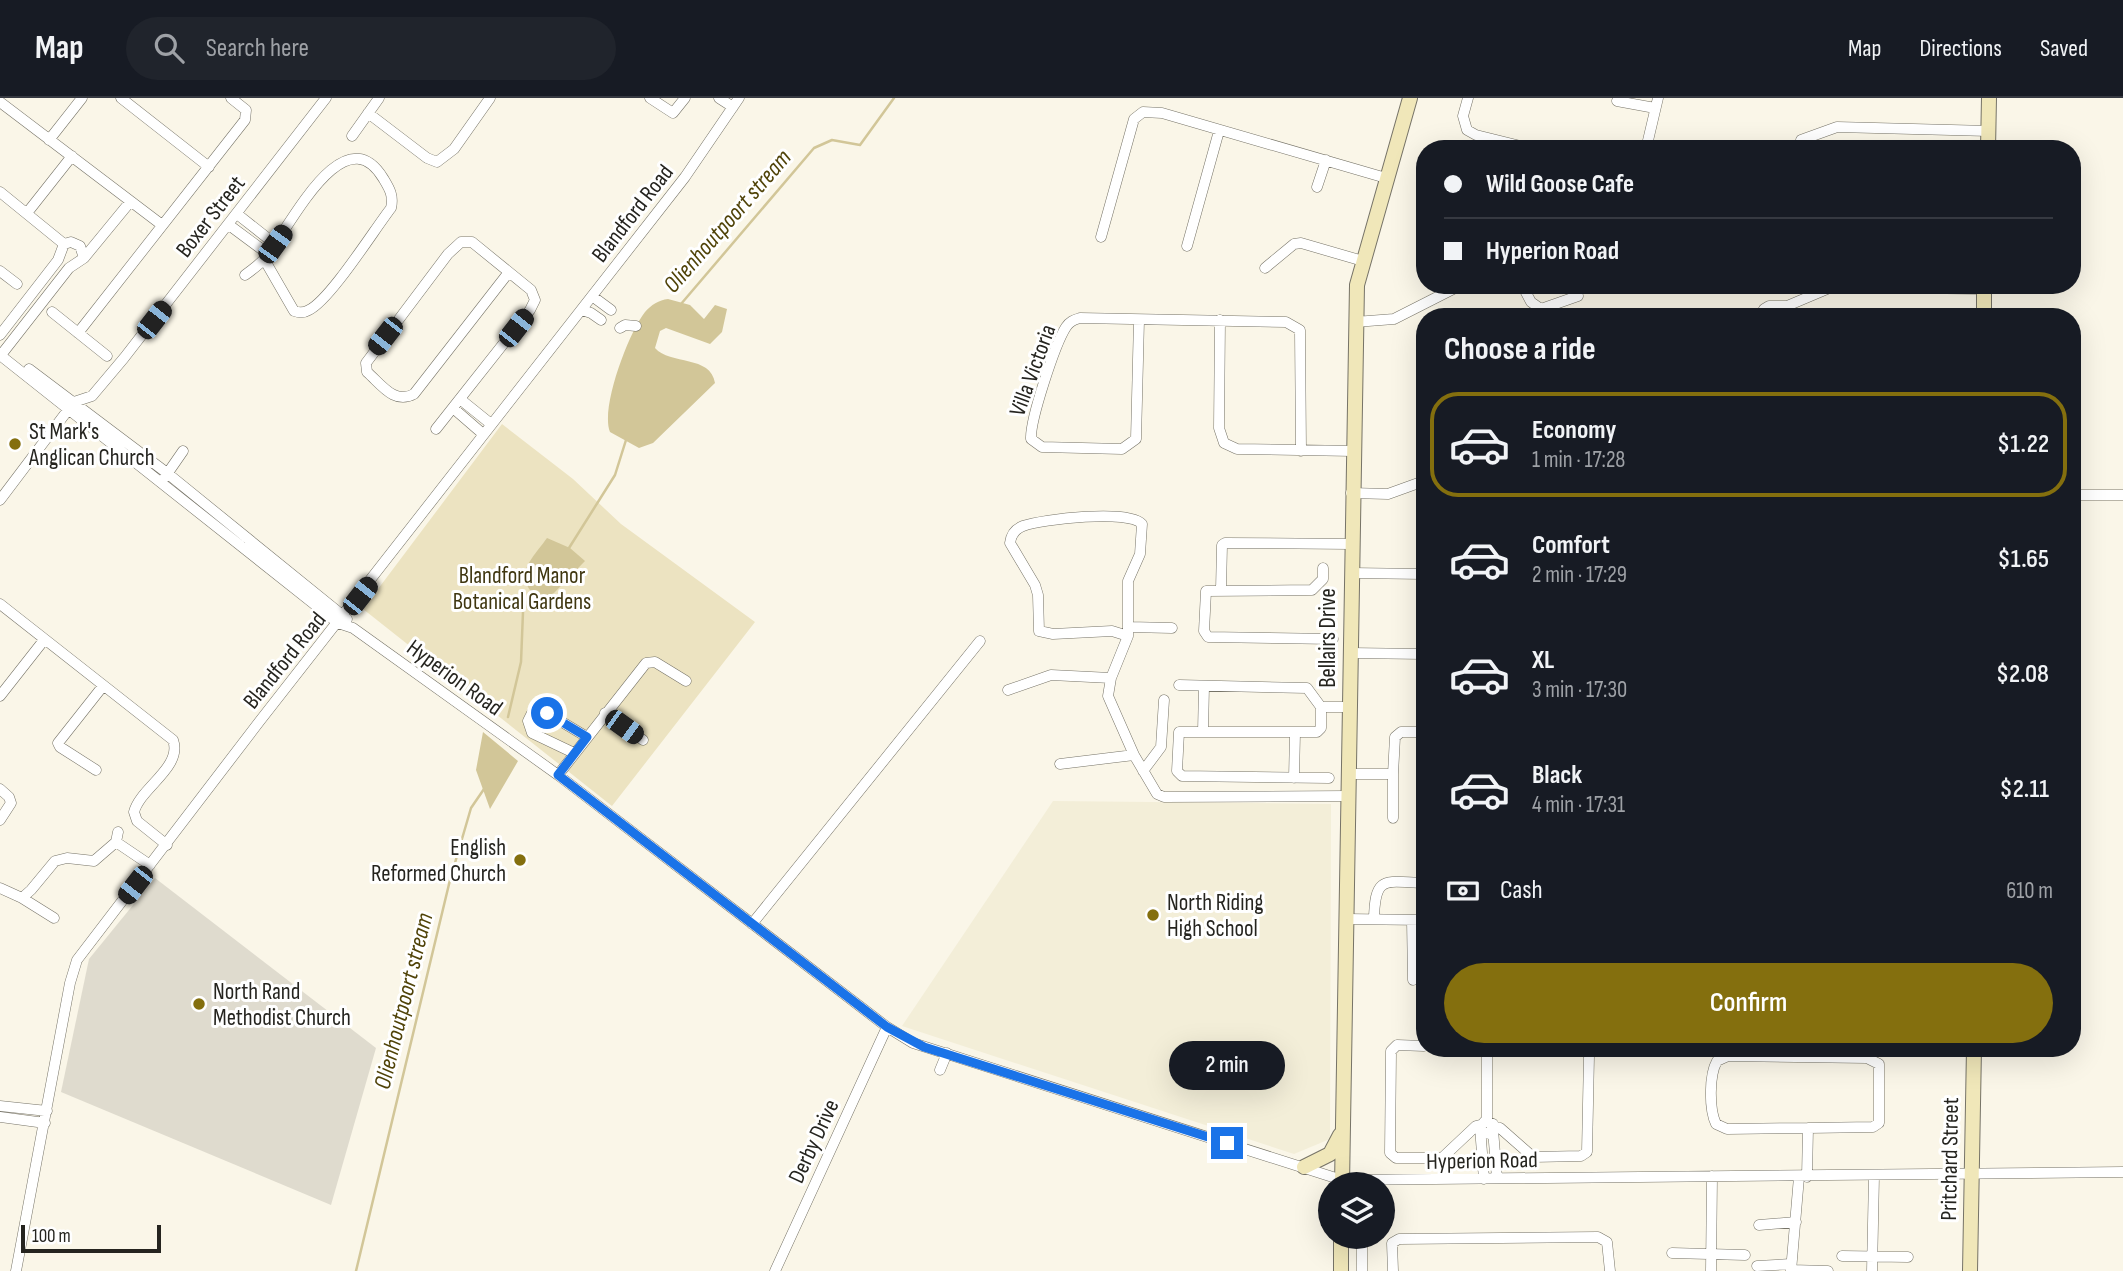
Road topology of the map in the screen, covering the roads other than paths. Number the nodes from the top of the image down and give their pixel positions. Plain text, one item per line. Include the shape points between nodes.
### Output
1 (82, 98) edge
2 (121, 98) edge
3 (231, 98) edge
4 (326, 98) edge
5 (379, 98) edge
6 (489, 98) edge
7 (650, 98) edge
8 (685, 98) edge
9 (719, 98) edge
10 (1410, 98) edge
11 (1468, 98) edge
12 (1989, 98) edge
13 (1617, 101) dead end
14 (0, 102) edge
15 (736, 102) edge
16 (1656, 103) edge
17 (368, 113) junction
18 (1219, 131) junction
19 (1989, 131) junction
20 (352, 136) dead end
21 (49, 139) junction
22 (1496, 140) edge
23 (1648, 140) edge
24 (1801, 140) dead end
25 (1988, 140) edge
26 (72, 156) junction
27 (1326, 160) junction
28 (209, 167) junction
29 (1386, 178) junction
30 (1317, 187) dead end
31 (1, 194) edge
32 (130, 202) junction
33 (27, 214) junction
34 (237, 214) junction
35 (162, 225) junction
36 (229, 225) junction
37 (1101, 237) dead end
38 (64, 244) junction
39 (275, 244) junction
40 (1187, 246) dead end
41 (266, 257) junction
42 (84, 258) junction
43 (1363, 261) junction
44 (1265, 268) dead end
45 (0, 271) edge
46 (509, 272) junction
47 (245, 275) dead end
48 (18, 284) dead end
49 (33, 292) junction
50 (1443, 294) edge
51 (1527, 294) edge
52 (1814, 294) edge
53 (592, 296) junction
54 (1578, 296) dead end
55 (44, 300) junction
56 (1787, 306) joint
57 (1540, 308) edge
58 (1544, 308) edge
59 (1766, 308) edge
60 (582, 310) junction
61 (611, 310) dead end
62 (52, 312) dead end
63 (601, 320) dead end
64 (1139, 320) junction
65 (1220, 320) junction
66 (1355, 322) junction
67 (636, 326) dead end
68 (620, 328) dead end
69 (78, 333) junction
70 (0, 335) edge
71 (2, 352) edge
72 (107, 356) dead end
73 (124, 358) junction
74 (460, 399) junction
75 (71, 405) junction
76 (453, 408) junction
77 (90, 414) junction
78 (491, 424) junction
79 (436, 429) dead end
80 (483, 434) junction
81 (1301, 451) junction
82 (1353, 451) junction
83 (183, 452) dead end
84 (167, 473) junction
85 (162, 483) junction
86 (1416, 484) edge
87 (1351, 493) junction
88 (2081, 495) edge
89 (2123, 495) edge
90 (0, 500) edge
91 (1351, 544) junction
92 (1323, 568) dead end
93 (1351, 573) junction
94 (1416, 574) edge
95 (1221, 590) junction
96 (0, 604) edge
97 (341, 619) junction
98 (1172, 628) dead end
99 (1129, 632) junction
100 (1333, 639) dead end
101 (44, 640) junction
102 (980, 641) dead end
103 (1350, 653) junction
104 (1416, 654) edge
105 (1111, 678) junction
106 (686, 681) dead end
107 (1179, 685) dead end
108 (103, 686) junction
109 (1205, 686) junction
110 (1008, 690) dead end
111 (0, 696) edge
112 (1164, 700) dead end
113 (1321, 707) junction
114 (1350, 707) junction
115 (605, 713) junction
116 (1203, 732) junction
117 (1416, 732) edge
118 (1295, 733) junction
119 (587, 737) junction
120 (643, 740) dead end
121 (575, 753) junction
122 (1134, 755) junction
123 (1060, 764) dead end
124 (96, 770) dead end
125 (1143, 771) junction
126 (1348, 774) junction
127 (1393, 774) junction
128 (558, 775) junction
129 (1294, 778) junction
130 (1329, 778) dead end
131 (0, 789) edge
132 (1348, 796) junction
133 (1393, 818) dead end
134 (0, 820) edge
135 (167, 845) junction
136 (150, 865) junction
137 (1416, 883) edge
138 (0, 888) edge
139 (22, 898) junction
140 (54, 918) dead end
141 (1346, 919) junction
142 (1374, 919) junction
143 (1412, 920) junction
144 (1416, 920) edge
145 (752, 924) junction
146 (1413, 980) dead end
147 (887, 1027) junction
148 (1416, 1046) edge
149 (947, 1053) junction
150 (1487, 1057) edge
151 (1589, 1057) edge
152 (1726, 1057) edge
153 (1790, 1057) edge
154 (1973, 1057) edge
155 (940, 1070) dead end
156 (0, 1106) edge
157 (47, 1111) junction
158 (0, 1116) edge
159 (45, 1123) junction
160 (1487, 1127) junction
161 (1808, 1128) junction
162 (1342, 1130) junction
163 (1304, 1167) junction
164 (1342, 1172) edge
165 (2123, 1172) edge
166 (1318, 1173) edge
167 (1971, 1174) junction
168 (1874, 1175) junction
169 (1712, 1177) junction
170 (1803, 1177) junction
171 (1497, 1178) junction
172 (1484, 1179) junction
173 (1395, 1182) edge
174 (1796, 1222) junction
175 (1759, 1225) dead end
176 (1341, 1249) edge
177 (1362, 1249) edge
178 (1672, 1252) dead end
179 (1711, 1254) junction
180 (1745, 1255) dead end
181 (1842, 1256) dead end
182 (1872, 1257) junction
183 (1908, 1257) dead end
184 (1757, 1266) dead end
185 (1791, 1268) edge
186 (16, 1271) edge
187 (775, 1271) edge
188 (1341, 1271) edge
189 (1362, 1271) edge
190 (1393, 1271) edge
191 (1609, 1271) edge
192 (1711, 1271) edge
193 (1828, 1271) edge
194 (1872, 1271) edge
195 (1970, 1271) edge

1 - 21 street
2 - 28 street
3 - 28 street via 247,116
4 - 34 street, Boxer Street
5 - 17 street
6 - 17 street via 454,149 437,162
7 - 8 street via 673,113
9 - 15 street
10 - 29 street, Bellairs Drive
11 - 22 street via 1463,117 1466,130
12 - 19 street
13 - 16 street
14 - 21 street
15 - 53 street, Blandford Road via 685,177
16 - 23 street
17 - 20 street
18 - 27 street
18 - 37 street via 1162,113 1138,115
18 - 40 street
19 - 24 street via 1837,127
19 - 25 street
21 - 26 street
26 - 32 street
26 - 33 street
27 - 29 street
27 - 30 street
28 - 35 street
29 - 43 street, Bellairs Drive
31 - 33 street
32 - 35 street
32 - 42 street
33 - 38 street
34 - 36 street, Boxer Street
34 - 39 street
35 - 69 street
36 - 41 street
36 - 73 street, Boxer Street
38 - 42 street via 80,246
38 - 49 street via 58,260
39 - 41 street
39 - 41 street via 325,175 344,159 370,162 390,190 391,208 311,310 294,311
41 - 47 street
42 - 55 street via 69,268
43 - 44 street via 1301,243
43 - 66 street, Bellairs Drive
45 - 48 street
46 - 46 street via 472,242 456,245 369,356 367,372 394,396 405,399 414,394
46 - 74 street via 534,292 534,304
49 - 55 street
49 - 70 street
50 - 66 street via 1394,318
51 - 57 street
52 - 56 street
53 - 60 street, Blandford Road
53 - 61 street
54 - 58 street
55 - 71 street
56 - 59 street
60 - 63 street
60 - 78 street, Blandford Road
62 - 69 street
64 - 64 street, Villa Victoria via 1080,318 1067,326 1033,421 1030,435 1035,445 1122,449 1136,439
64 - 65 street, Villa Victoria
65 - 81 street via 1222,441 1237,449
65 - 81 street, Villa Victoria via 1286,322 1300,330
66 - 82 street, Bellairs Drive
67 - 68 street
69 - 72 street
71 - 75 street, Hyperion Road
73 - 75 street, Boxer Street via 92,396
73 - 77 street, Boxer Street
74 - 76 street
74 - 78 street
75 - 77 street, Hyperion Road
75 - 85 street, Hyperion Road
75 - 90 street
76 - 79 street
76 - 80 street
77 - 84 street, Hyperion Road
78 - 80 street, Blandford Road
80 - 97 street, Blandford Road
81 - 82 street
82 - 87 street, Bellairs Drive
83 - 84 street
84 - 85 street
84 - 97 street, Hyperion Road
85 - 97 street, Hyperion Road
86 - 87 street via 1388,494
87 - 91 street, Bellairs Drive
88 - 89 street
91 - 93 street, Bellairs Drive
91 - 95 street via 1226,542 1222,545
92 - 95 street via 1323,579 1312,590
93 - 94 street
93 - 103 street, Bellairs Drive
95 - 100 street via 1205,593 1207,636
96 - 101 street
97 - 128 street, Hyperion Road
97 - 135 street, Blandford Road
98 - 99 street
99 - 99 street via 1039,631 1038,595 1010,543 1011,536 1020,527 1063,519 1138,519 1143,533 1128,581
99 - 105 street
101 - 108 street
101 - 111 street
102 - 145 street
103 - 104 street
103 - 114 street, Bellairs Drive
105 - 110 street via 1051,675
105 - 122 street via 1108,696
106 - 115 street via 655,662 646,663
107 - 109 street
108 - 124 street via 58,743
108 - 135 street via 175,743 172,759 134,812 137,821
109 - 113 street via 1307,688
109 - 116 street
112 - 125 street via 1161,747
113 - 114 street
113 - 118 street via 1320,730
114 - 126 street, Bellairs Drive
115 - 119 street
115 - 120 street
116 - 118 street
116 - 129 street via 1178,734 1180,776
117 - 127 street via 1395,737
118 - 129 street
119 - 121 street
119 - 121 street via 547,713 532,713 528,721 532,733
121 - 128 street
122 - 123 street
122 - 125 street
125 - 132 street via 1157,794 1164,797
126 - 127 street
126 - 132 street, Bellairs Drive
127 - 133 street
128 - 145 street, Hyperion Road
129 - 130 street
131 - 134 street via 11,803
132 - 141 street, Bellairs Drive
135 - 136 street, Blandford Road
136 - 139 street via 117,837 94,861 55,860
136 - 157 street, Blandford Road via 75,964
137 - 142 street via 1378,887
138 - 139 street
139 - 140 street
141 - 142 street
141 - 162 street, Bellairs Drive
142 - 143 street
143 - 144 street
143 - 146 street
145 - 147 street, Hyperion Road
147 - 149 street, Hyperion Road via 913,1043
147 - 187 street, Derby Drive
148 - 160 street via 1397,1045 1391,1051 1390,1153 1396,1158 1442,1158 1476,1126
149 - 155 street
149 - 163 street, Hyperion Road
150 - 160 street
151 - 160 street via 1587,1152 1581,1156 1530,1156 1500,1128
152 - 161 street via 1717,1061 1712,1072 1716,1124 1727,1129
153 - 161 street via 1872,1058 1879,1064 1881,1115 1876,1126
154 - 167 street, Pritchard Street
156 - 157 street
157 - 159 street, Blandford Road
158 - 159 street
159 - 186 street, Blandford Road
160 - 171 street
160 - 172 street
161 - 170 street
162 - 163 street via 1330,1154
162 - 164 street, Bellairs Drive
163 - 166 street, Hyperion Road
165 - 167 street, Hyperion Road
167 - 168 street, Hyperion Road
167 - 195 street, Pritchard Street
168 - 170 street, Hyperion Road
168 - 182 street
169 - 170 street, Hyperion Road
169 - 171 street, Hyperion Road
169 - 179 street
170 - 174 street
171 - 172 street, Hyperion Road
172 - 173 street, Hyperion Road
174 - 175 street
174 - 185 street
176 - 188 street
177 - 189 street
178 - 179 street
179 - 180 street
179 - 192 street
181 - 182 street
182 - 183 street
182 - 194 street
184 - 185 street
185 - 193 street
190 - 191 street via 1392,1243 1399,1239 1598,1237 1607,1242

